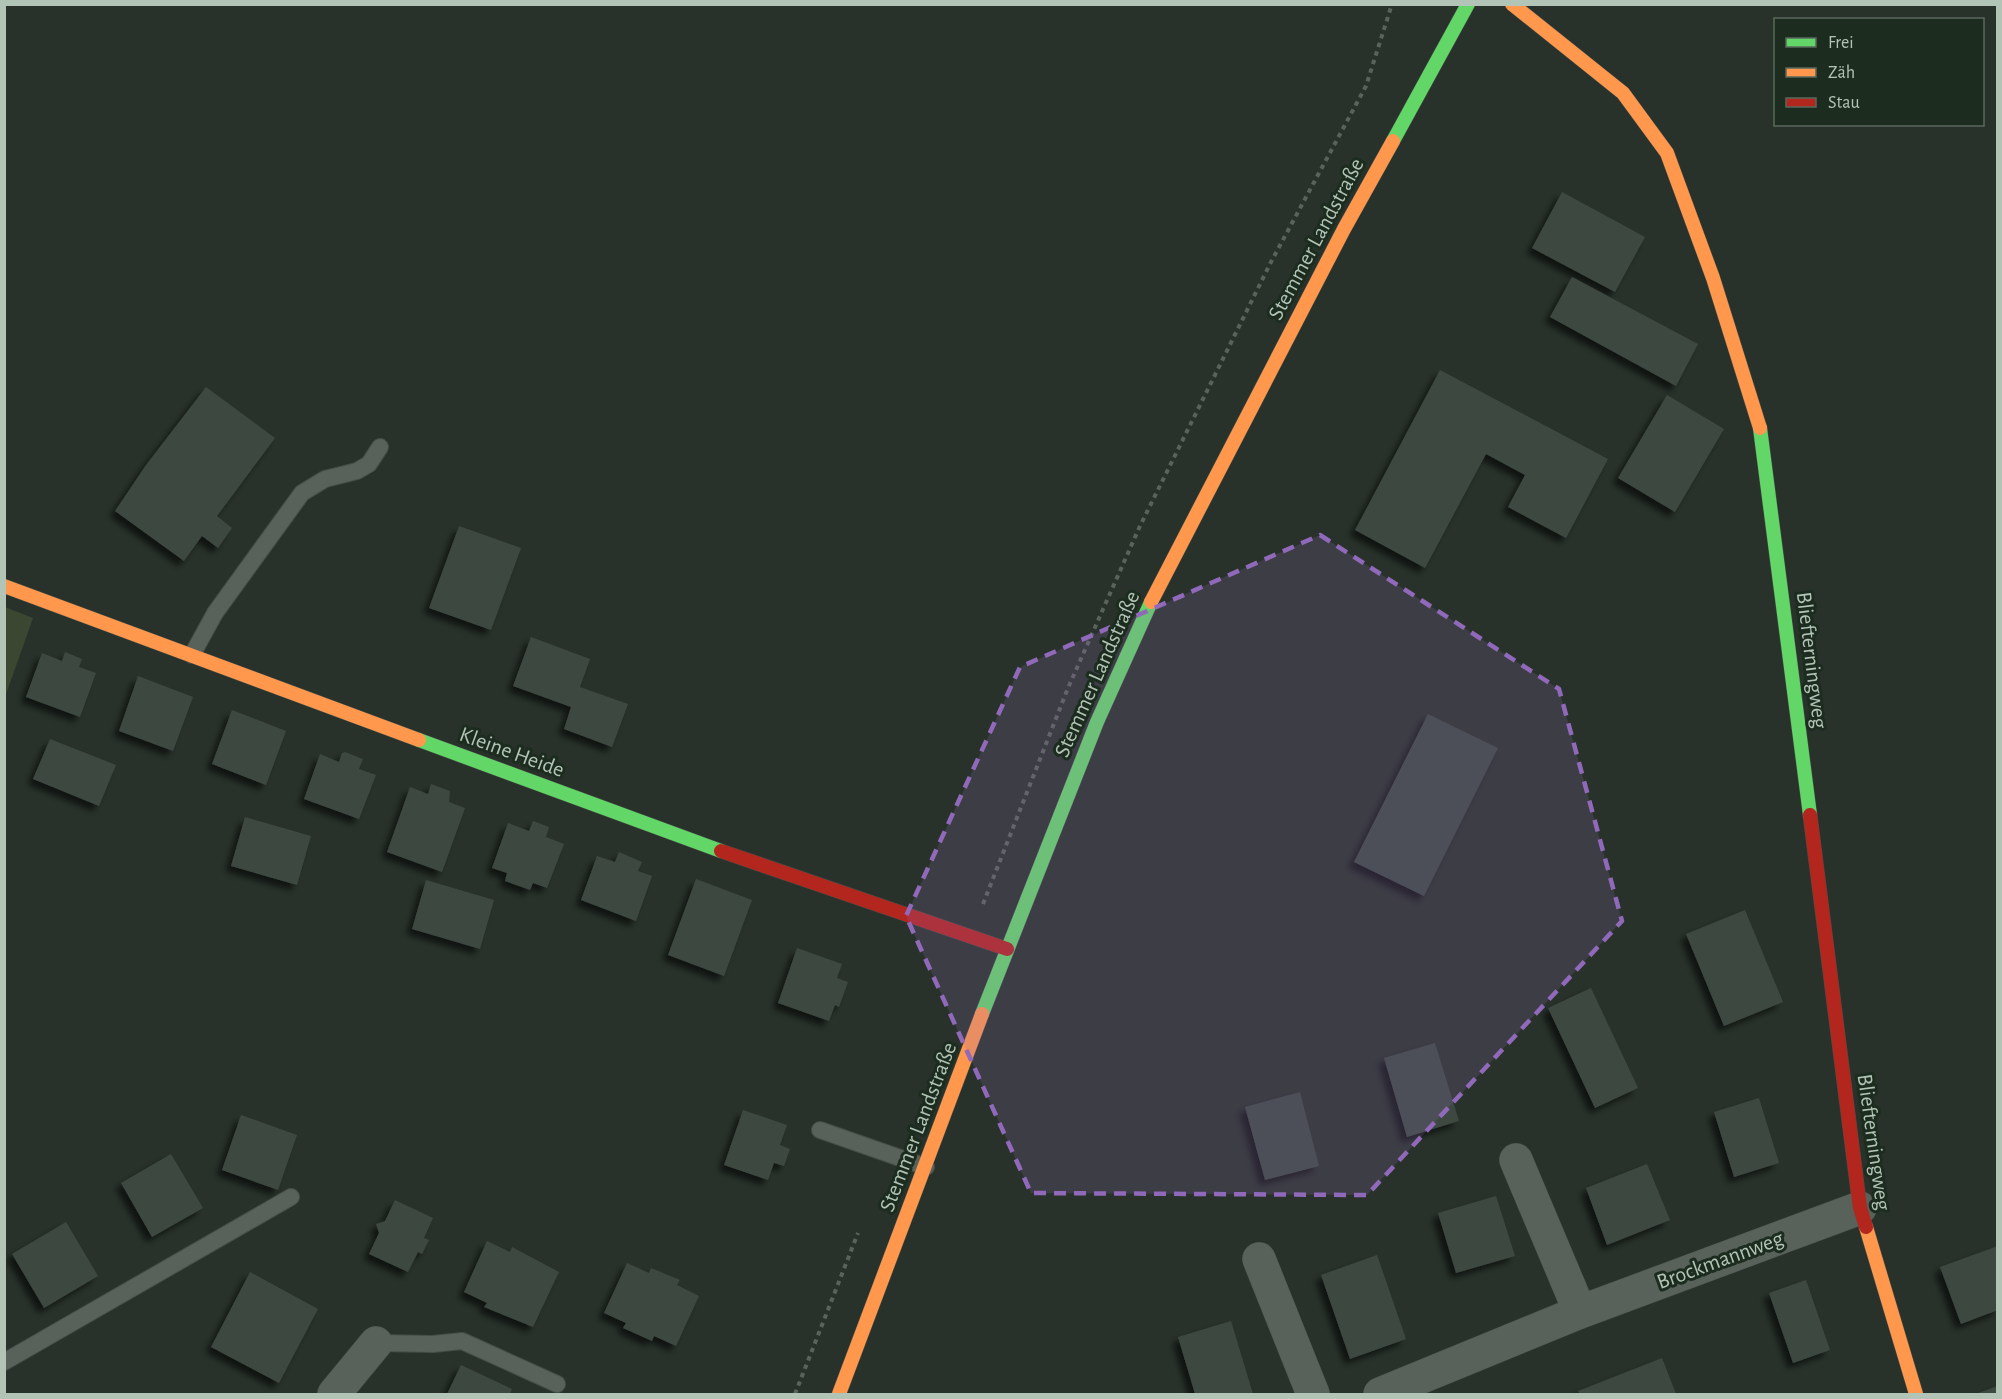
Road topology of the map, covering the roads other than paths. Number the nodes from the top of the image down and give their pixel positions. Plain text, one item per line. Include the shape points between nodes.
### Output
1 (1468, 4) edge
2 (1512, 4) edge
3 (380, 447) dead end
4 (4, 586) edge
5 (192, 655) junction
6 (1007, 949) junction
7 (820, 1130) dead end
8 (1516, 1160) dead end
9 (926, 1167) junction
10 (291, 1197) dead end
11 (1860, 1208) junction
12 (1259, 1259) dead end
13 (1580, 1312) junction
14 (376, 1343) joint
15 (4, 1362) edge
16 (557, 1384) dead end
17 (334, 1395) edge
18 (839, 1395) edge
19 (1313, 1395) edge
20 (1380, 1395) edge
21 (1916, 1395) edge

1 - 6 street, Stemmer Landstraße via 1344,229 1147,610 1097,722
2 - 11 street, Bliefterningweg via 1623,93 1667,153 1713,278 1762,434
3 - 5 lane via 369,464 325,479 302,493 215,613
4 - 5 street, Kleine Heide
5 - 6 street, Kleine Heide via 741,859
6 - 9 street, Stemmer Landstraße
7 - 9 lane
8 - 13 street
9 - 18 street, Stemmer Landstraße
10 - 15 lane
11 - 13 street, Brockmannweg
11 - 21 street, Bliefterningweg
12 - 19 street
13 - 20 street, Brockmannweg
14 - 16 lane via 462,1341
14 - 17 street

